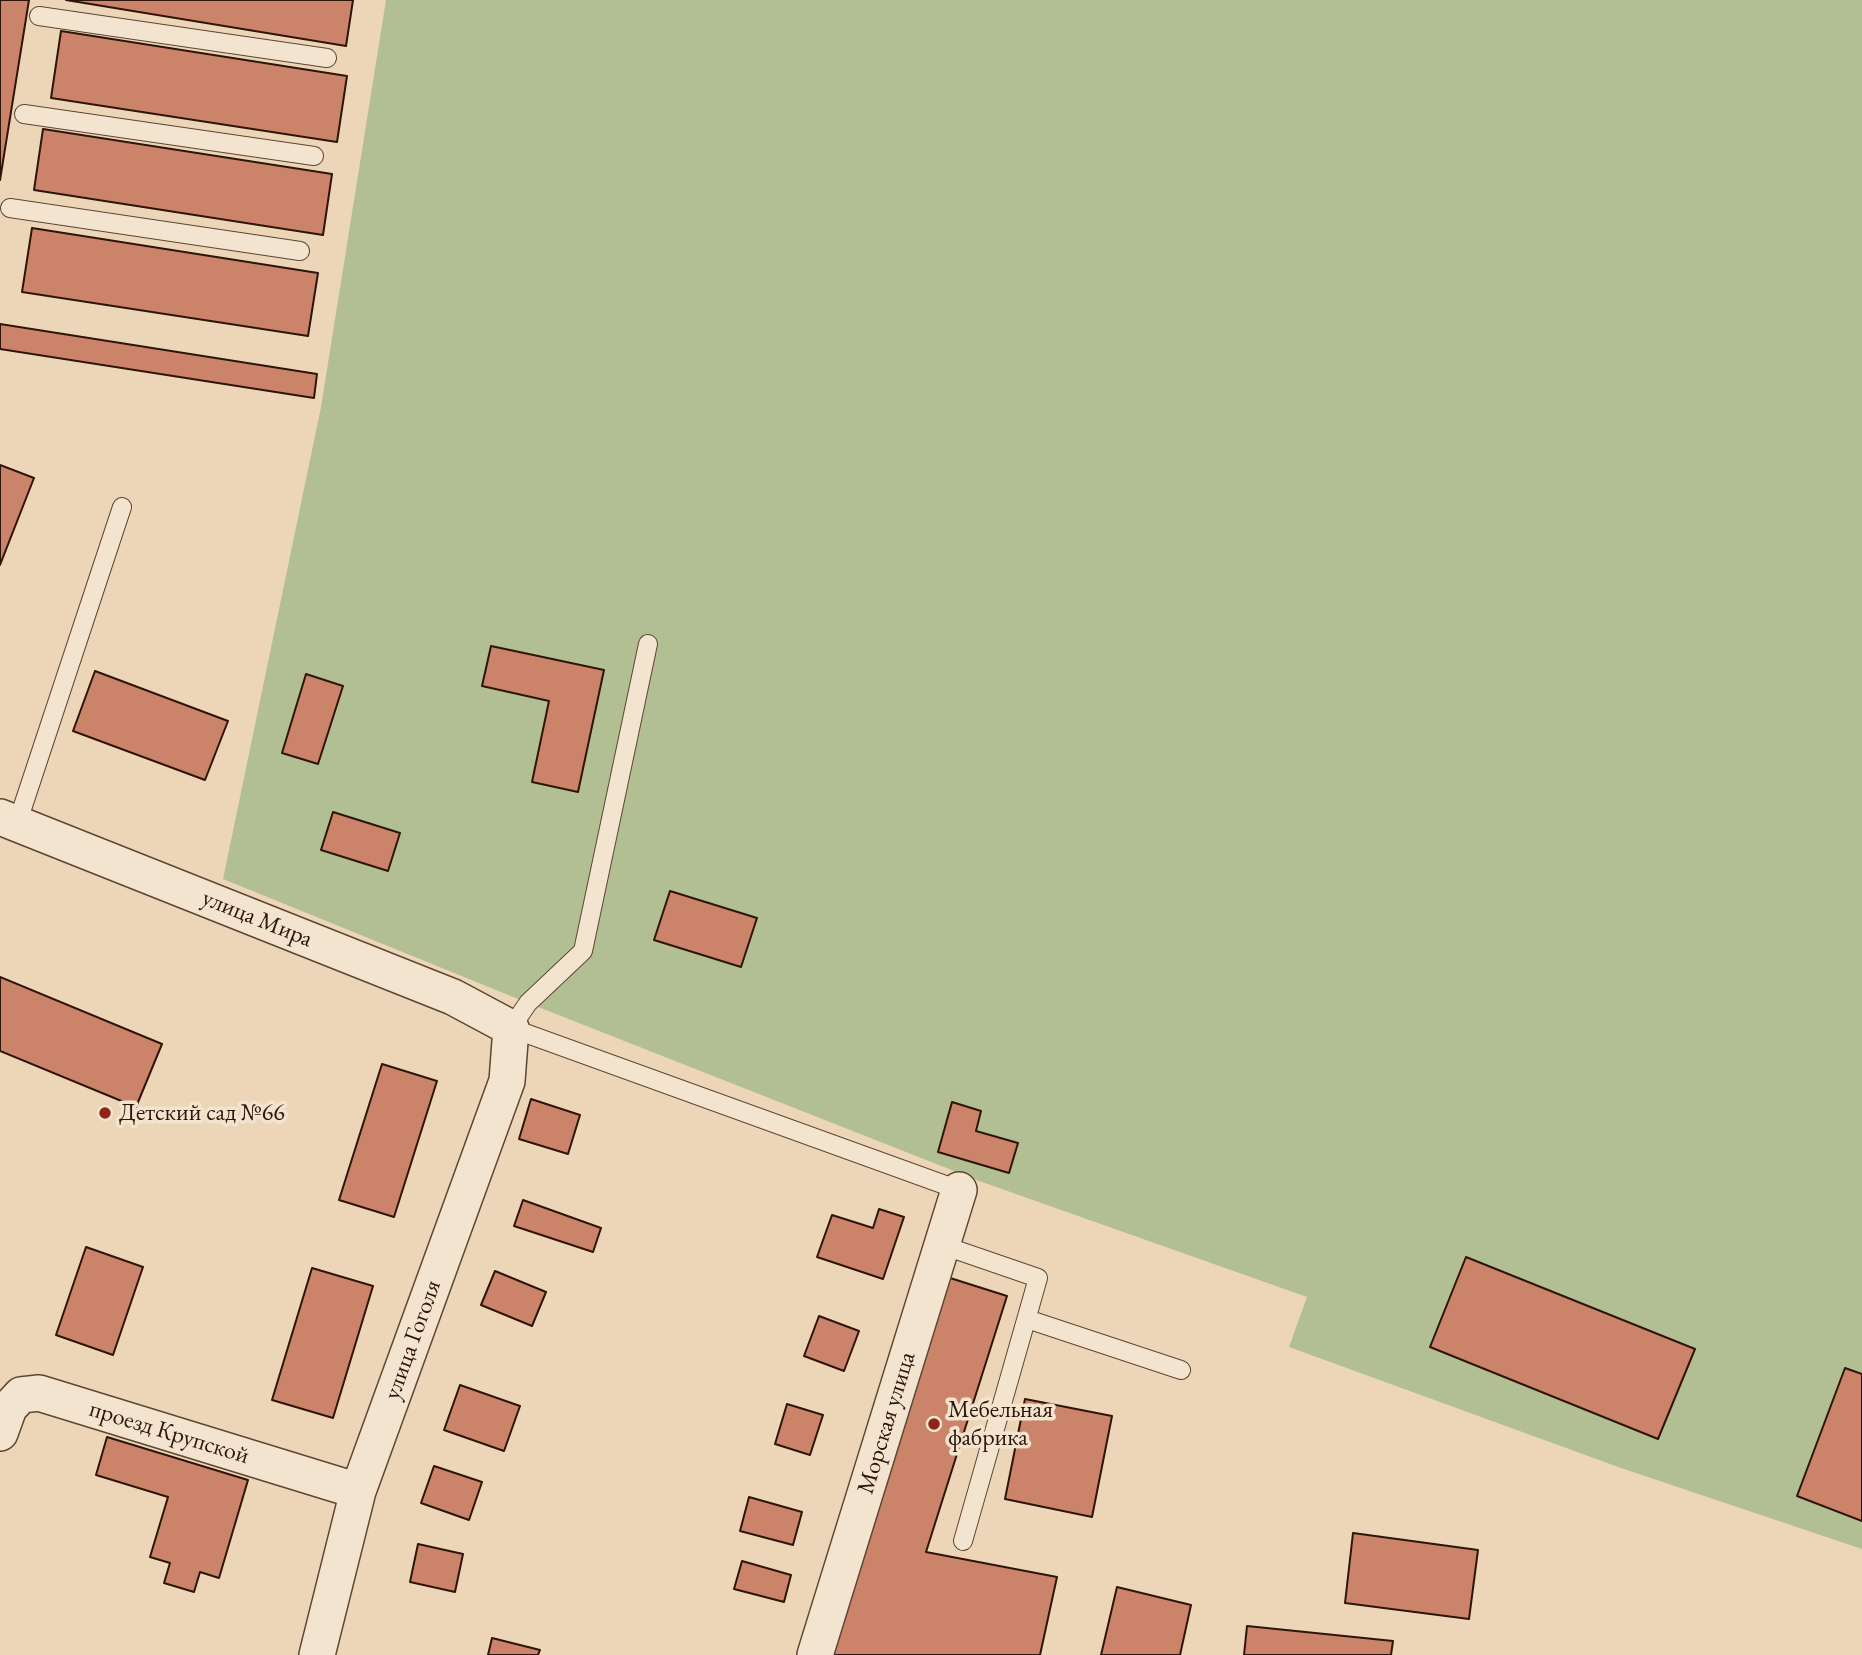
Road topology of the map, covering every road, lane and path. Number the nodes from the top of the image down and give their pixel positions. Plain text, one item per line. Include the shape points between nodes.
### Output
1 (39, 16) dead end
2 (327, 58) dead end
3 (24, 114) dead end
4 (314, 156) dead end
5 (9, 208) dead end
6 (300, 251) dead end
7 (122, 506) dead end
8 (649, 644) dead end
9 (9, 821) edge
10 (511, 1028) junction
11 (959, 1190) joint
12 (942, 1245) junction
13 (1027, 1319) junction
14 (1181, 1370) dead end
15 (0, 1433) edge
16 (358, 1491) junction
17 (963, 1541) dead end
18 (317, 1655) edge
19 (815, 1655) edge

1 - 2 lane
3 - 4 lane
5 - 6 lane
7 - 9 lane
8 - 10 lane via 583,951 528,1003
9 - 10 street, улица Мира via 453,997
10 - 11 lane
10 - 16 street, улица Гоголя via 507,1081
11 - 12 street, Морская улица
12 - 13 lane via 1038,1278
12 - 19 street, Морская улица
13 - 14 lane
13 - 17 lane
15 - 16 street, проезд Крупской via 9,1408 21,1395 39,1393
16 - 18 street, улица Гоголя

